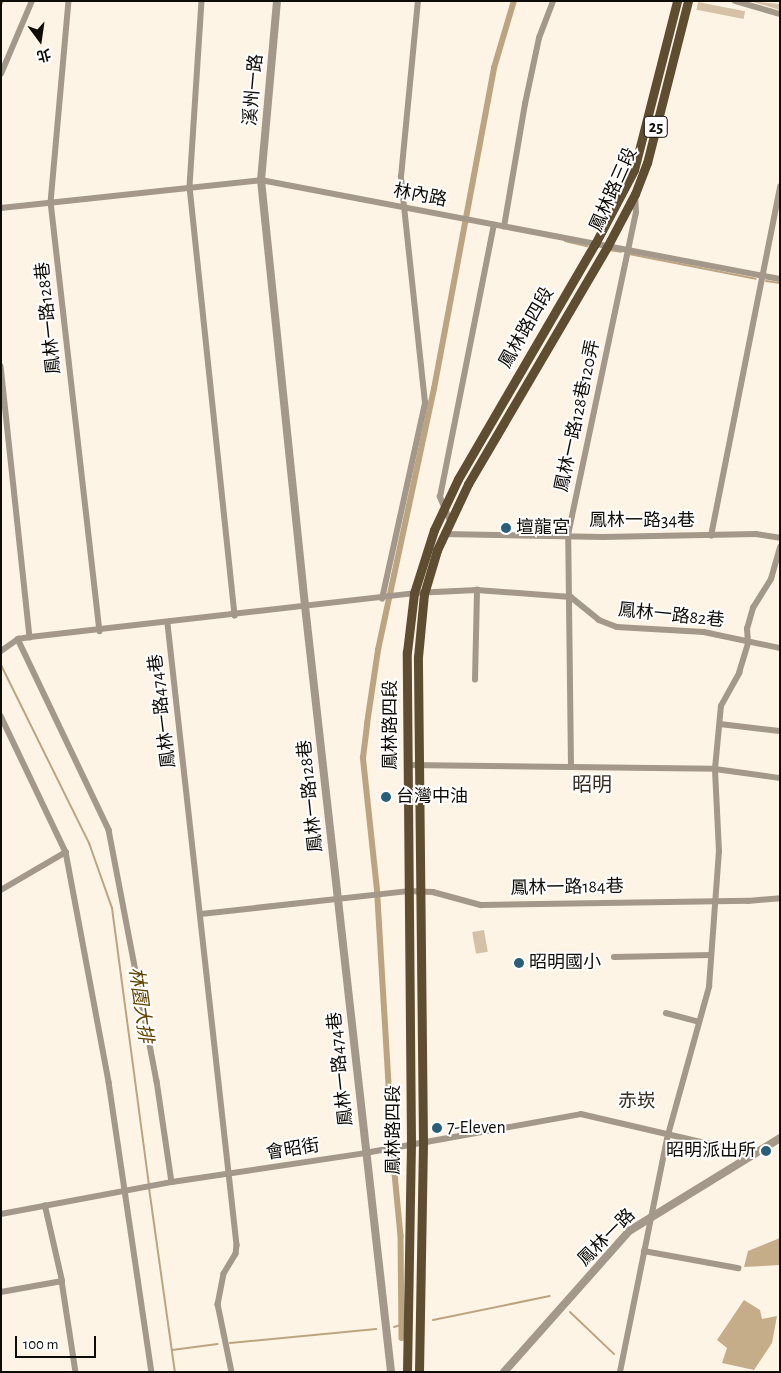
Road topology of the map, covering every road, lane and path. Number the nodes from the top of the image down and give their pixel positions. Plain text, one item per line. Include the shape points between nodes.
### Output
1 (32, 1) edge
2 (69, 1) edge
3 (202, 1) edge
4 (277, 1) edge
5 (418, 1) edge
6 (553, 1) edge
7 (677, 1) edge
8 (688, 1) edge
9 (736, 1) edge
10 (780, 14) edge
11 (1, 74) edge
12 (261, 180) junction
13 (190, 187) junction
14 (780, 188) edge
15 (635, 194) junction
16 (52, 202) junction
17 (1, 208) edge
18 (406, 208) junction
19 (494, 225) junction
20 (504, 227) junction
21 (595, 244) junction
22 (607, 247) junction
23 (626, 250) junction
24 (762, 276) junction
25 (780, 279) edge
26 (1, 366) edge
27 (443, 509) junction
28 (450, 521) junction
29 (444, 534) junction
30 (568, 535) junction
31 (711, 536) junction
32 (780, 538) edge
33 (780, 547) edge
34 (477, 590) junction
35 (414, 593) junction
36 (424, 594) junction
37 (571, 597) junction
38 (384, 599) junction
39 (305, 606) junction
40 (235, 616) junction
41 (168, 624) junction
42 (100, 631) junction
43 (30, 637) junction
44 (16, 640) junction
45 (748, 643) junction
46 (780, 648) edge
47 (1, 651) edge
48 (475, 680) dead end
49 (1, 716) edge
50 (720, 724) junction
51 (780, 731) edge
52 (407, 765) junction
53 (418, 766) junction
54 (571, 766) junction
55 (715, 769) junction
56 (780, 778) edge
57 (66, 852) junction
58 (1, 890) edge
59 (408, 890) junction
60 (420, 891) junction
61 (780, 898) edge
62 (338, 900) junction
63 (716, 902) junction
64 (201, 914) junction
65 (711, 956) junction
66 (614, 957) dead end
67 (666, 1013) dead end
68 (699, 1022) junction
69 (668, 1135) junction
70 (780, 1138) edge
71 (410, 1143) junction
72 (423, 1143) junction
73 (365, 1153) junction
74 (753, 1154) junction
75 (229, 1176) junction
76 (170, 1182) junction
77 (127, 1190) junction
78 (45, 1206) junction
79 (1, 1214) edge
80 (651, 1215) junction
81 (644, 1251) junction
82 (738, 1268) dead end
83 (62, 1281) junction
84 (1, 1292) edge
85 (76, 1372) edge
86 (152, 1372) edge
87 (232, 1372) edge
88 (391, 1372) edge
89 (407, 1372) edge
90 (419, 1372) edge
91 (504, 1372) edge
92 (620, 1372) edge

1 - 11 street
2 - 16 street, 鳳林一路128巷
3 - 13 street
4 - 12 street, 溪州一路
5 - 18 street via 401,177
6 - 20 street via 539,38
7 - 21 main road, 鳳林路三段 / 25 via 634,170
8 - 15 main road, 鳳林路三段 / 25 via 647,163
9 - 10 street
12 - 13 street, 林內路
12 - 18 street, 林內路
12 - 39 street, 鳳林一路128巷
13 - 16 street, 林內路
13 - 40 street
14 - 24 street
15 - 22 main road, 鳳林路三段 / 25
15 - 23 street, 鳳林一路128巷120弄 via 636,213
16 - 17 street, 林內路
16 - 42 street, 鳳林一路128巷
18 - 19 street, 林內路
18 - 38 street via 424,403
19 - 20 street, 林內路
19 - 27 street via 440,497
20 - 21 street, 林內路
21 - 22 street, 林內路
21 - 27 main road, 鳳林路四段 / 25
22 - 23 street, 林內路
22 - 28 main road, 鳳林路四段 / 25 via 468,484
23 - 24 street, 林內路
23 - 30 street, 鳳林一路128巷120弄
24 - 25 street, 林內路
24 - 31 street
26 - 43 street
27 - 28 street
27 - 35 main road, 鳳林路四段 / 25
28 - 29 main road, 鳳林路四段 / 25
29 - 30 street, 鳳林一路34巷
29 - 36 main road, 鳳林路四段 / 25
30 - 31 street, 鳳林一路34巷
30 - 37 street, 鳳林一路128巷120弄
31 - 32 street, 鳳林一路34巷 via 756,534
33 - 45 street via 771,579 753,608 747,629
34 - 36 street
34 - 37 street
34 - 48 street
35 - 36 street
35 - 38 street
35 - 52 main road, 鳳林路四段 / 25 via 407,652
36 - 53 main road, 鳳林路四段 / 25 via 418,653
37 - 45 street, 鳳林一路82巷 via 599,620 617,627 704,632
37 - 54 street, 鳳林一路128巷120弄
38 - 39 street
39 - 40 street
39 - 62 street, 鳳林一路128巷
40 - 41 street
41 - 42 street
41 - 64 street, 鳳林一路474巷
42 - 43 street
43 - 44 street
44 - 47 street
44 - 76 street via 108,830 157,1082
45 - 46 street, 鳳林一路82巷
45 - 50 street via 739,673 722,706
49 - 57 street
50 - 51 street
50 - 55 street
52 - 53 street
52 - 59 main road, 鳳林路四段 / 25
53 - 54 street
53 - 60 main road, 鳳林路四段 / 25
54 - 55 street
55 - 56 street
55 - 63 street via 719,852
57 - 58 street
57 - 77 street
59 - 60 street
59 - 62 street
59 - 71 main road, 鳳林路四段 / 25
60 - 63 street, 鳳林一路184巷 via 482,905
60 - 72 main road, 鳳林路四段 / 25
61 - 63 street, 鳳林一路184巷
62 - 64 street
62 - 73 street, 鳳林一路474巷
63 - 65 street
64 - 75 street, 鳳林一路474巷
65 - 66 street
65 - 68 street via 708,987
67 - 68 street
68 - 69 street
69 - 72 street, 會昭街 via 580,1114
69 - 74 street
69 - 80 street
70 - 74 street, 鳳林一路
71 - 72 street, 會昭街
71 - 73 street, 會昭街
71 - 89 main road, 鳳林路四段 / 25
72 - 90 main road, 鳳林路四段 / 25
73 - 75 street, 會昭街
73 - 88 street, 鳳林一路474巷
74 - 80 street, 鳳林一路
75 - 76 street, 會昭街
75 - 87 street, 鳳林一路474巷 via 236,1254 224,1274 218,1304
76 - 77 street, 會昭街
77 - 78 street
77 - 86 street
78 - 79 street
78 - 83 street
80 - 81 street
80 - 91 street, 鳳林一路 via 629,1231
81 - 82 street
81 - 92 street
83 - 84 street
83 - 85 street

